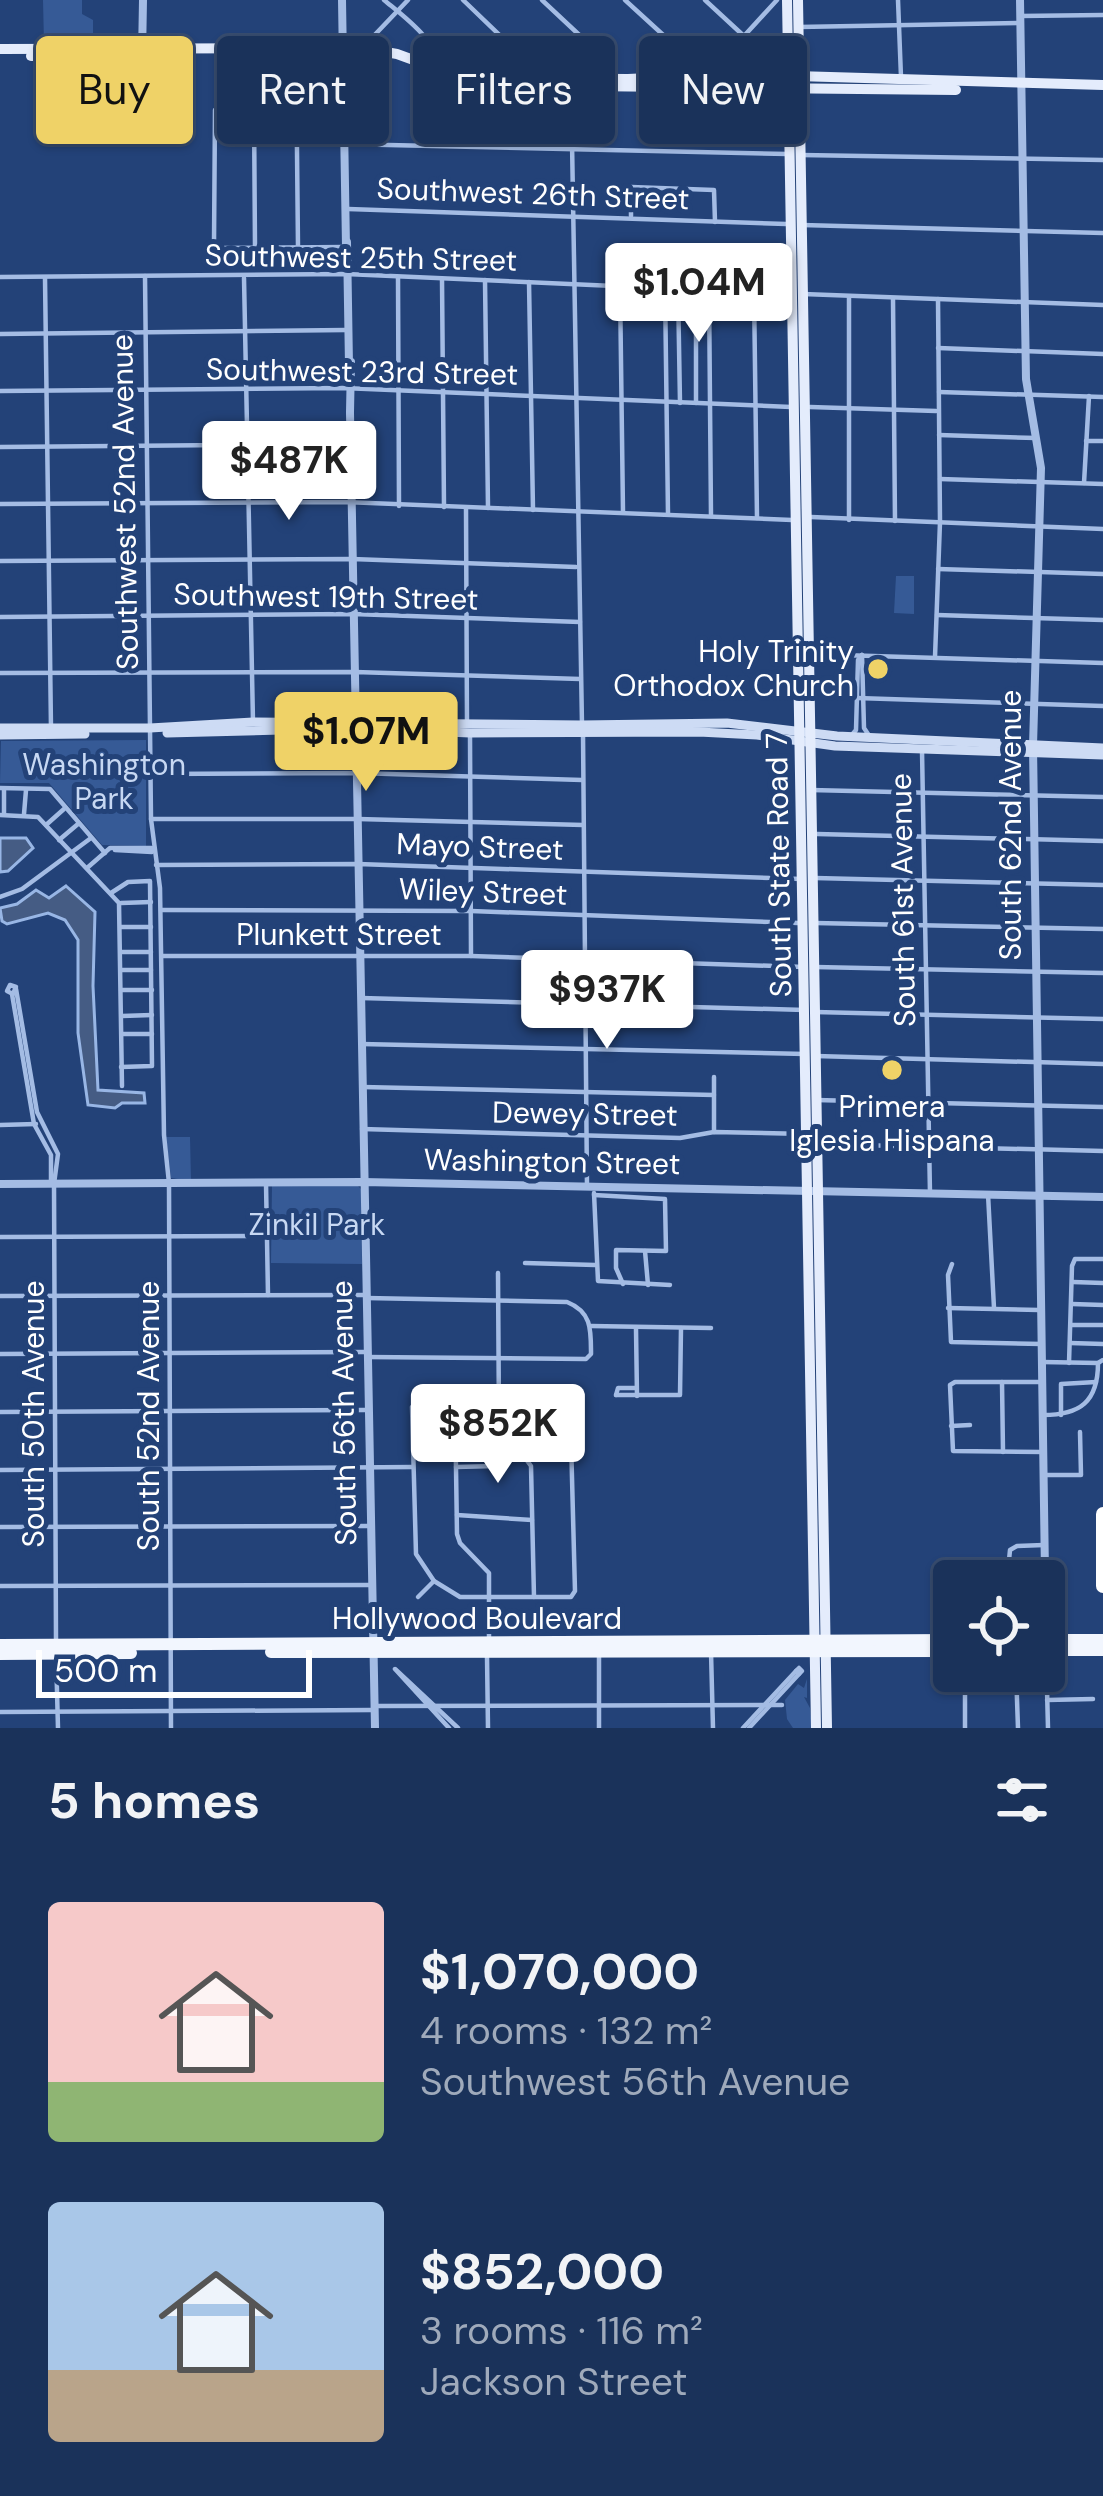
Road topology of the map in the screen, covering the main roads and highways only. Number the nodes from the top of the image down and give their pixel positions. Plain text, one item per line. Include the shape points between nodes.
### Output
1 (784, 2) edge
2 (788, 36) edge
3 (798, 36) edge
4 (36, 50) edge
5 (0, 52) edge
6 (36, 54) edge
7 (807, 81) edge
8 (807, 81) edge
9 (615, 85) edge
10 (639, 85) edge
11 (623, 86) junction
12 (639, 86) edge
13 (1022, 87) junction
14 (1103, 88) edge
15 (796, 144) edge
16 (800, 407) junction
17 (801, 518) junction
18 (797, 575) junction
19 (807, 593) junction
20 (253, 722) junction
21 (292, 722) junction
22 (355, 725) junction
23 (469, 729) junction
24 (582, 729) junction
25 (222, 730) junction
26 (265, 730) junction
27 (53, 731) junction
28 (150, 731) junction
29 (3, 733) edge
30 (805, 737) junction
31 (975, 742) junction
32 (1033, 749) junction
33 (922, 750) junction
34 (1103, 752) edge
35 (807, 878) junction
36 (812, 1056) junction
37 (813, 1191) junction
38 (1103, 1514) edge
39 (1103, 1586) edge
40 (1103, 1640) edge
41 (933, 1641) edge
42 (1065, 1643) edge
43 (603, 1645) junction
44 (711, 1646) junction
45 (820, 1646) junction
46 (373, 1647) junction
47 (488, 1647) junction
48 (1065, 1647) edge
49 (170, 1648) junction
50 (56, 1649) junction
51 (0, 1650) edge
52 (933, 1650) edge
53 (1103, 1650) edge
54 (816, 1728) edge
55 (826, 1728) edge

1 - 2 main road, South State Road 7
1 - 3 main road, South State Road 7
4 - 5 main road
5 - 6 main road
7 - 13 main road via 901,77
8 - 13 main road
9 - 11 main road
10 - 11 main road
11 - 12 main road
13 - 14 main road
15 - 16 main road, South State Road 7
16 - 17 main road, South State Road 7
16 - 17 main road, South State Road 7
17 - 18 main road, South State Road 7
17 - 19 main road, South State Road 7
18 - 19 main road
18 - 30 main road, South State Road 7
19 - 30 main road, South State Road 7
20 - 21 main road
20 - 25 main road
20 - 28 main road
21 - 22 main road
21 - 26 main road
22 - 23 main road
22 - 23 main road
22 - 26 main road
23 - 24 main road
23 - 24 main road
24 - 30 main road
24 - 30 main road via 746,723
25 - 26 main road
25 - 28 main road
27 - 28 main road
27 - 28 main road
27 - 29 main road
30 - 31 main road
30 - 33 main road
30 - 35 main road, South State Road 7
30 - 35 main road, South State Road 7
31 - 32 main road
31 - 33 main road
32 - 33 main road
32 - 34 main road
35 - 36 main road, South State Road 7
36 - 37 main road, South State Road 7
36 - 37 main road, South State Road 7
37 - 45 main road, South State Road 7
38 - 39 highway
40 - 42 highway
41 - 45 highway, Hollywood Boulevard
43 - 44 highway, Hollywood Boulevard
43 - 44 highway, Hollywood Boulevard via 671,1652
43 - 47 highway, Hollywood Boulevard
44 - 45 highway, Hollywood Boulevard
45 - 52 highway, Hollywood Boulevard
45 - 54 main road, South State Road 7
45 - 55 main road, South State Road 7
46 - 47 highway, Hollywood Boulevard
46 - 47 highway, Hollywood Boulevard
46 - 49 highway, Hollywood Boulevard
48 - 53 highway
49 - 50 highway, Hollywood Boulevard
49 - 50 highway, Hollywood Boulevard
50 - 51 highway, Hollywood Boulevard
50 - 51 highway, Hollywood Boulevard

